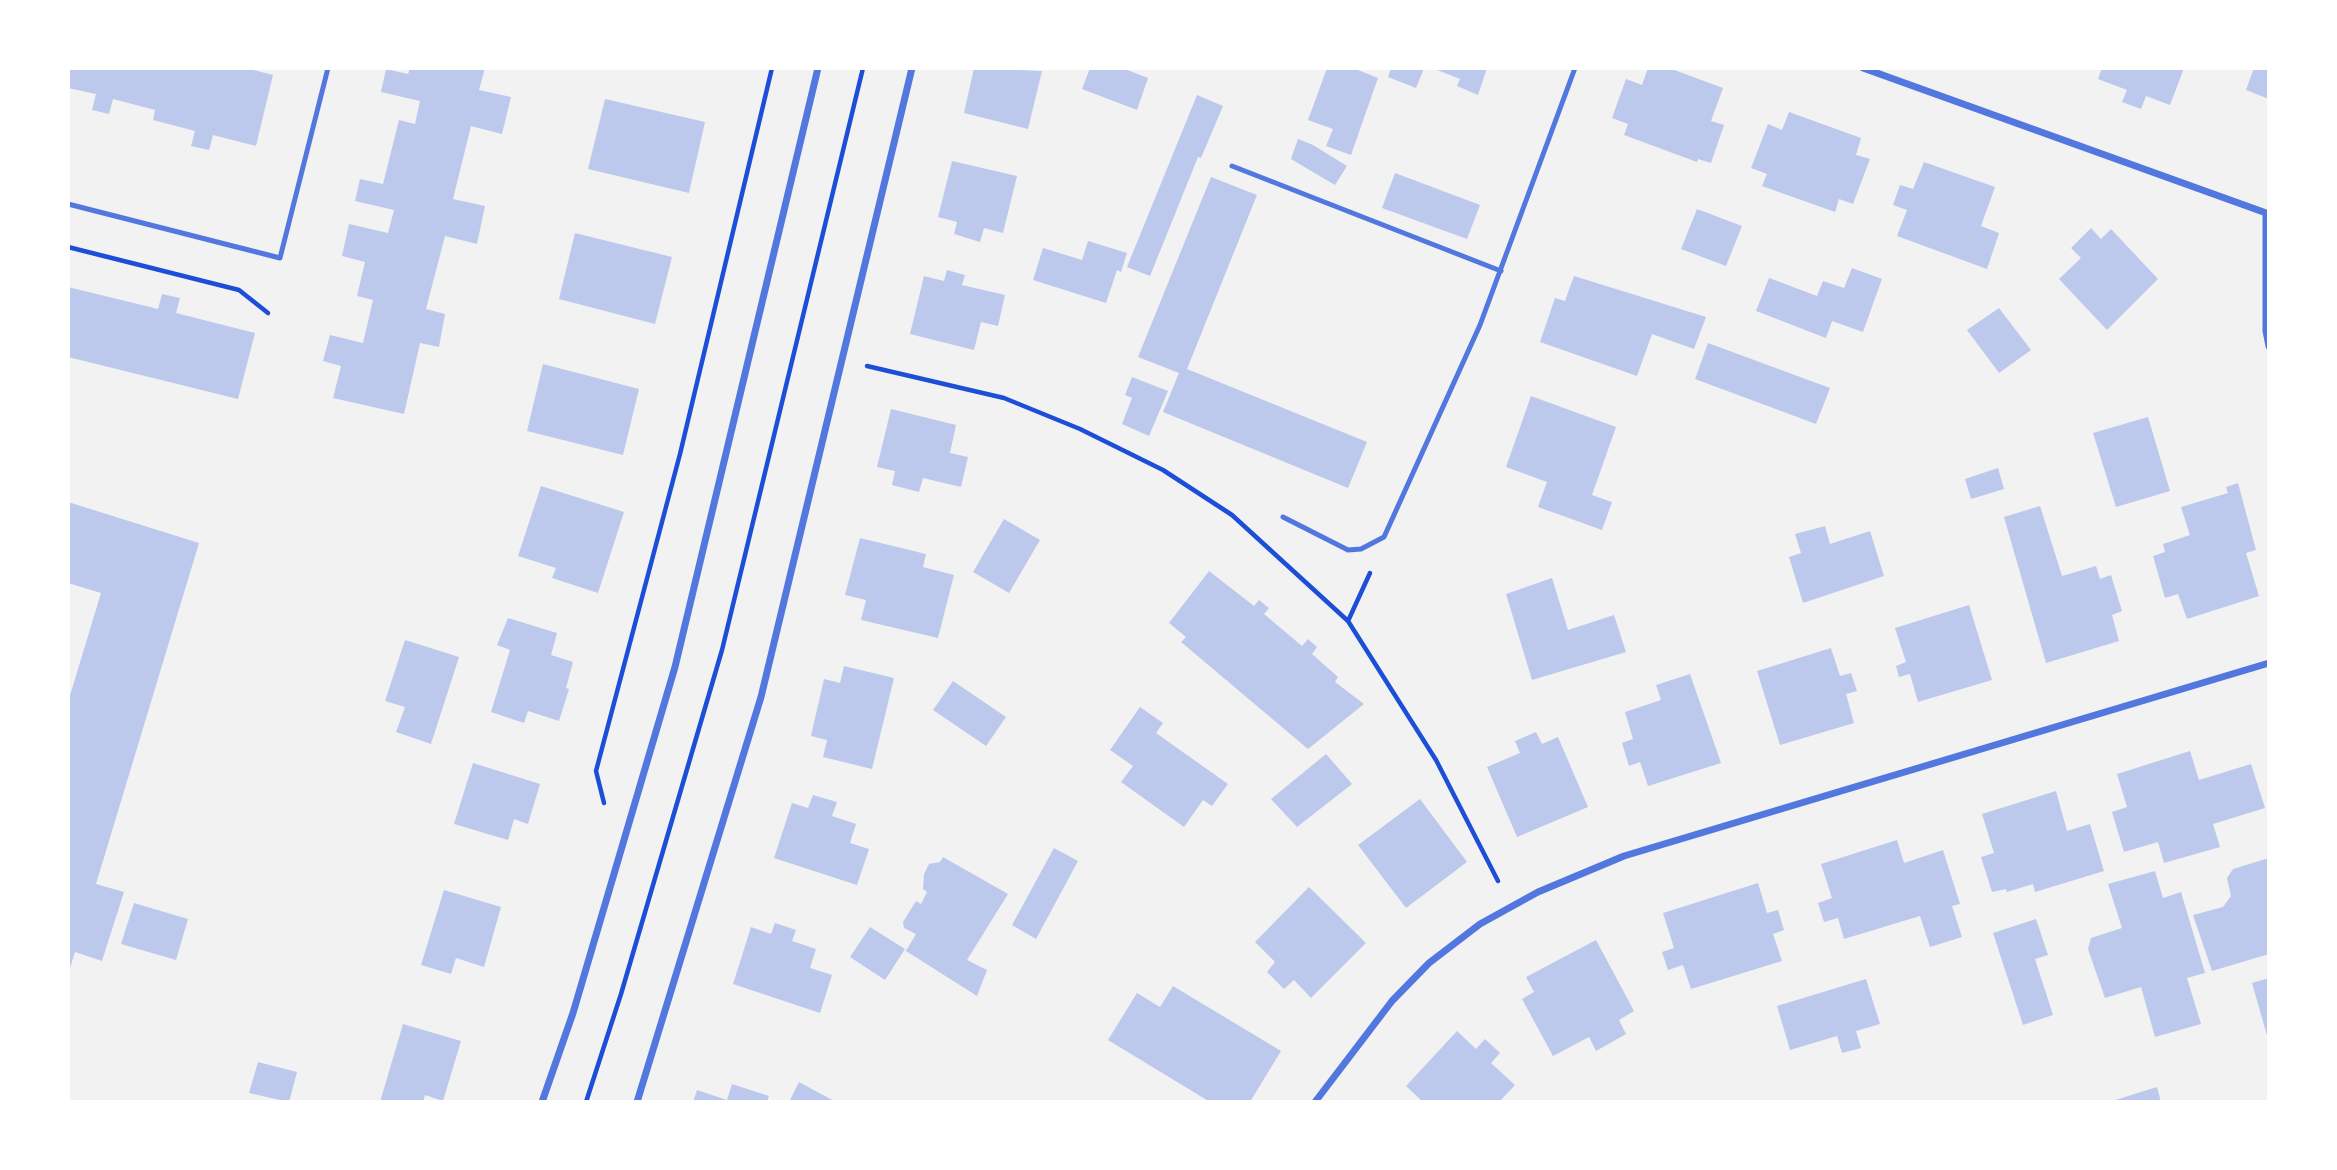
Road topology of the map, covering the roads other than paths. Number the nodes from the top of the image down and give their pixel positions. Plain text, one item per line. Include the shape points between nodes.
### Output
1 (328, 68) edge
2 (818, 68) edge
3 (912, 68) edge
4 (1575, 68) edge
5 (1863, 68) edge
6 (1232, 166) dead end
7 (68, 204) edge
8 (2267, 214) edge
9 (1500, 271) junction
10 (2269, 346) edge
11 (1283, 517) dead end
12 (2269, 663) edge
13 (542, 1102) edge
14 (637, 1102) edge
15 (1315, 1102) edge

1 - 7 lane via 280,258
2 - 13 street via 675,667 573,1013
3 - 14 street via 761,697
4 - 9 lane
5 - 8 street
6 - 9 lane
8 - 10 street
9 - 11 lane via 1384,537 1348,550
12 - 15 street via 1624,856 1511,907 1429,963 1385,1010

